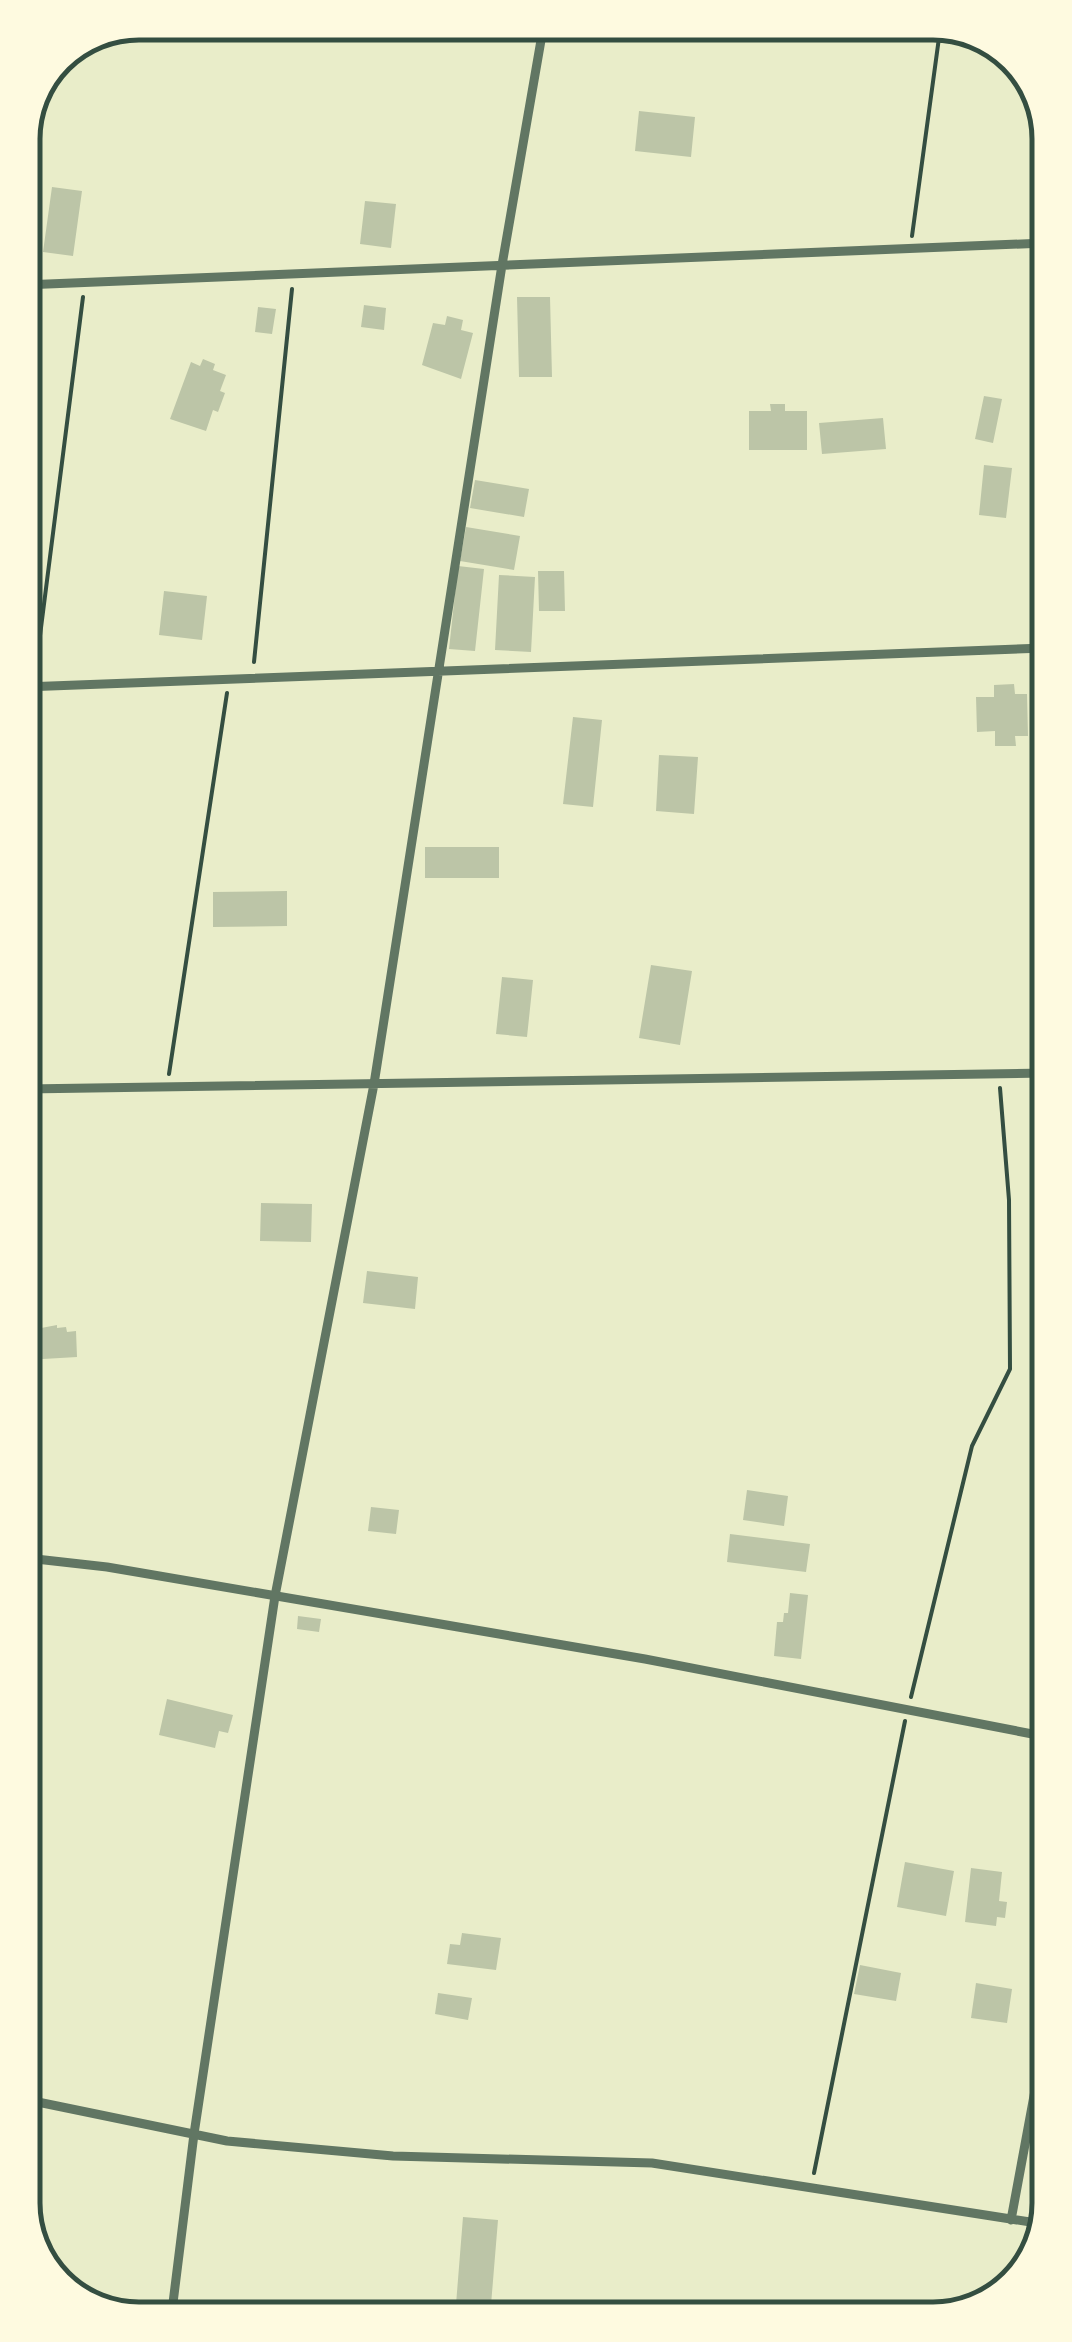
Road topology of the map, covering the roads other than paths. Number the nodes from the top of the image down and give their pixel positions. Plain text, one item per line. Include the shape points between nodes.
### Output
1 (541, 40) edge
2 (1032, 243) edge
3 (502, 265) junction
4 (40, 284) edge
5 (1032, 648) edge
6 (440, 669) junction
7 (40, 687) edge
8 (1032, 1073) edge
9 (374, 1084) junction
10 (40, 1089) edge
11 (40, 1559) edge
12 (275, 1596) junction
13 (1032, 1735) edge
14 (40, 2102) edge
15 (1032, 2107) edge
16 (194, 2134) junction
17 (1011, 2220) junction
18 (1030, 2222) edge
19 (173, 2302) edge

1 - 3 street
2 - 3 street
3 - 4 street
3 - 6 street
5 - 6 street
6 - 7 street
6 - 9 street
8 - 9 street
9 - 10 street
9 - 12 street
11 - 12 street
12 - 13 street
12 - 16 street
14 - 16 street
15 - 17 street
16 - 17 street via 394,2156 652,2163
16 - 19 street
17 - 18 street

